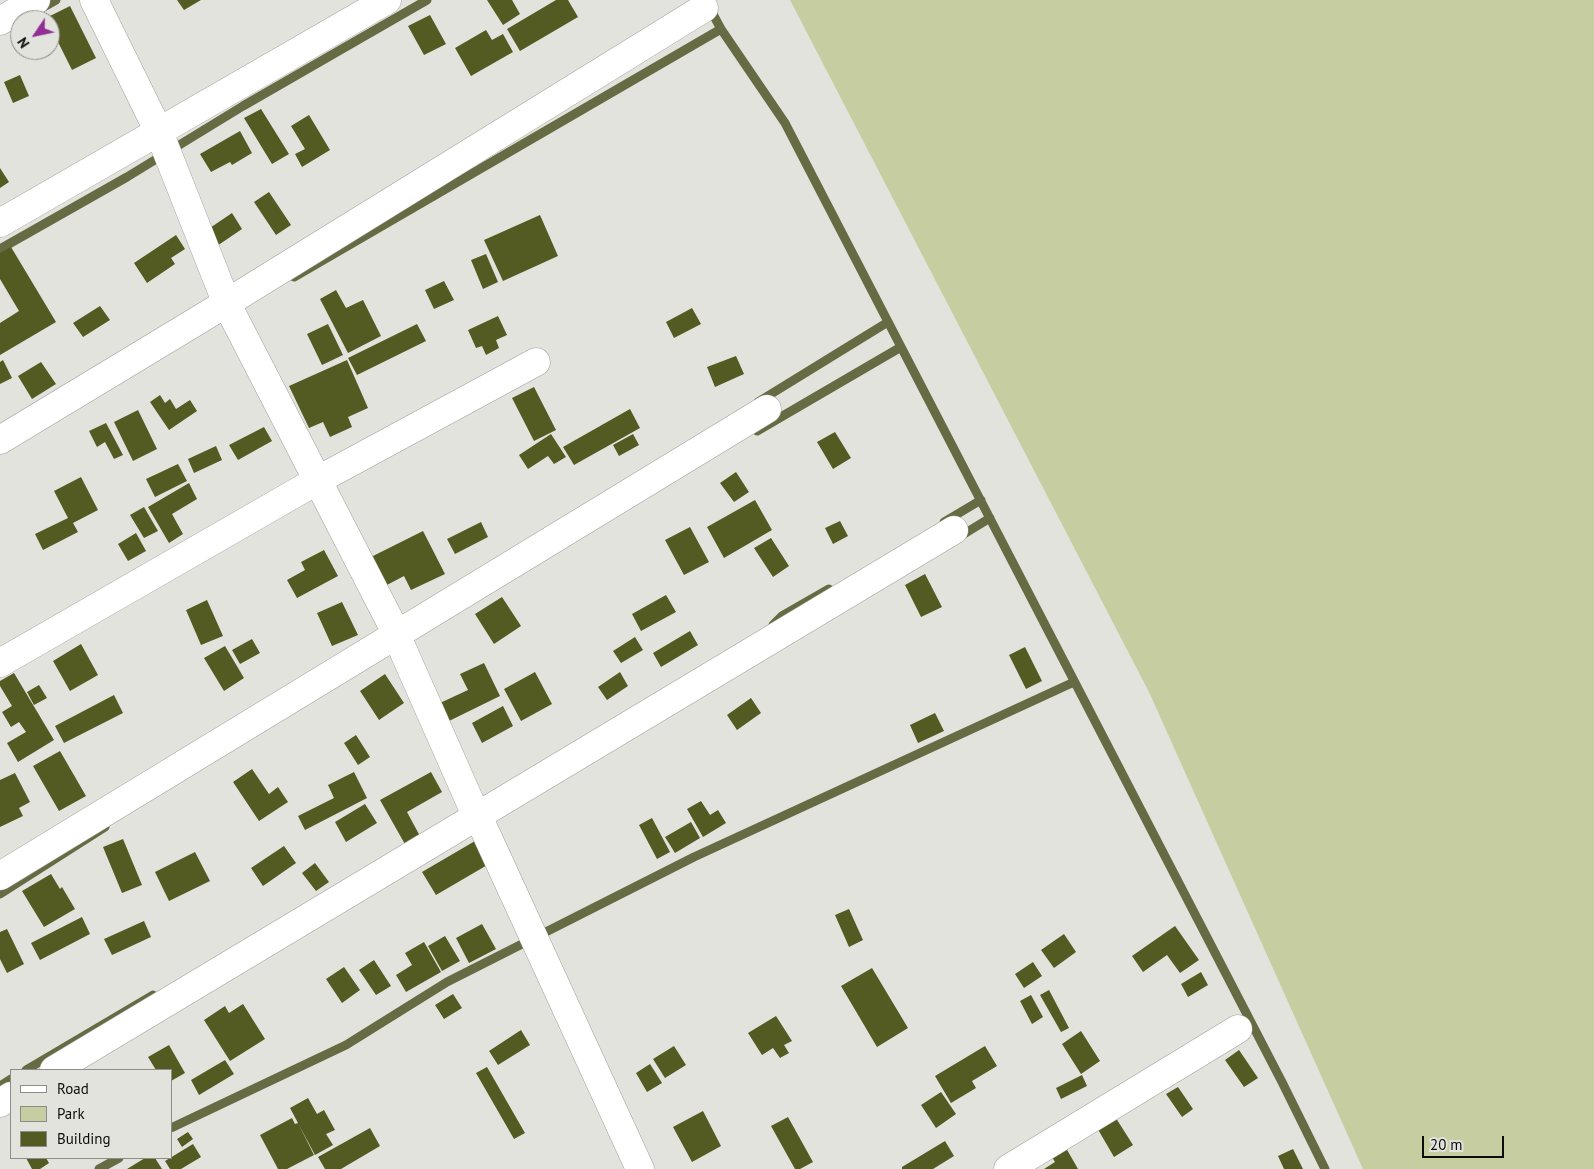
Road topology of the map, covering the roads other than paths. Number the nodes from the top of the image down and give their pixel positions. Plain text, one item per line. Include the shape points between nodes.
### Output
1 (36, 0) edge
2 (94, 0) edge
3 (387, 0) edge
4 (704, 8) dead end
5 (0, 21) edge
6 (159, 132) junction
7 (0, 223) edge
8 (225, 304) junction
9 (536, 362) dead end
10 (767, 409) dead end
11 (0, 440) edge
12 (318, 480) junction
13 (954, 530) dead end
14 (396, 634) junction
15 (0, 663) edge
16 (478, 816) junction
17 (0, 876) edge
18 (1238, 1029) dead end
19 (56, 1069) edge
20 (640, 1169) edge
21 (1008, 1169) edge

1 - 5 street
2 - 6 street
3 - 6 street
4 - 8 street
6 - 7 street
6 - 8 street
8 - 11 street
8 - 12 street
9 - 12 street
10 - 14 street
12 - 14 street
12 - 15 street
13 - 16 street
14 - 16 street
14 - 17 street
16 - 19 street
16 - 20 street
18 - 21 street

